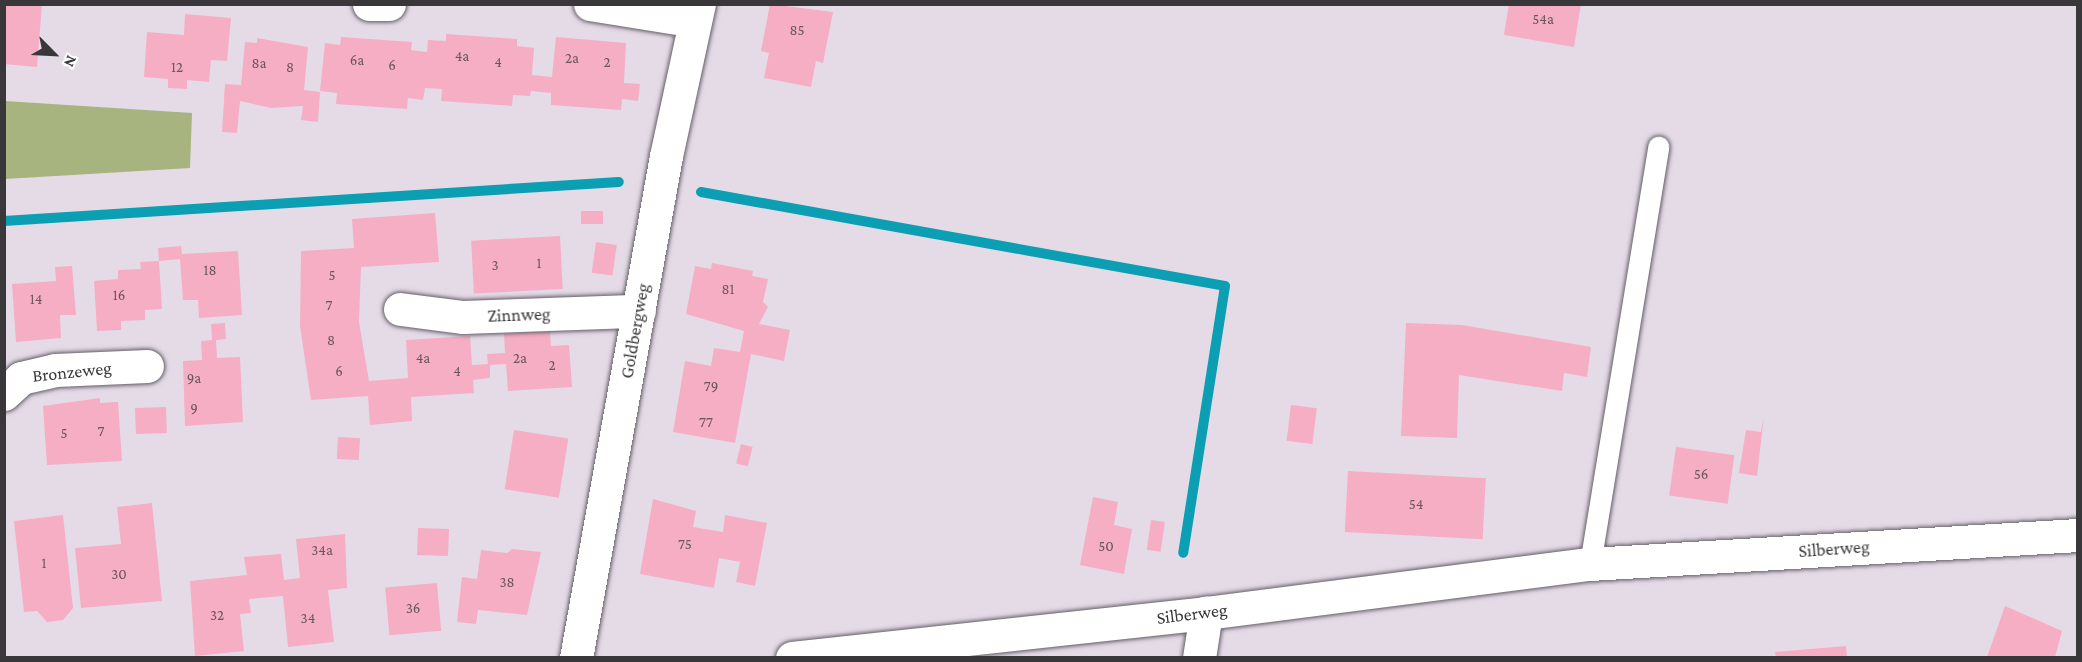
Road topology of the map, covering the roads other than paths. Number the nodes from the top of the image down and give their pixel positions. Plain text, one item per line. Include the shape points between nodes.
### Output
1 (369, 4) edge
2 (389, 4) edge
3 (590, 4) edge
4 (697, 13) edge
5 (1658, 147) dead end
6 (400, 309) dead end
7 (639, 311) junction
8 (147, 366) dead end
9 (4, 394) edge
10 (2078, 535) edge
11 (1590, 564) junction
12 (1206, 613) junction
13 (576, 657) edge
14 (792, 657) edge
15 (1199, 657) edge

1 - 2 street
3 - 4 street
4 - 7 street, Goldbergweg
5 - 11 lane
6 - 7 street, Zinnweg via 463,317
7 - 13 street, Goldbergweg
8 - 9 street, Bronzeweg via 55,370 21,378
10 - 11 street, Silberweg
11 - 12 street, Silberweg
12 - 14 street, Silberweg
12 - 15 street

